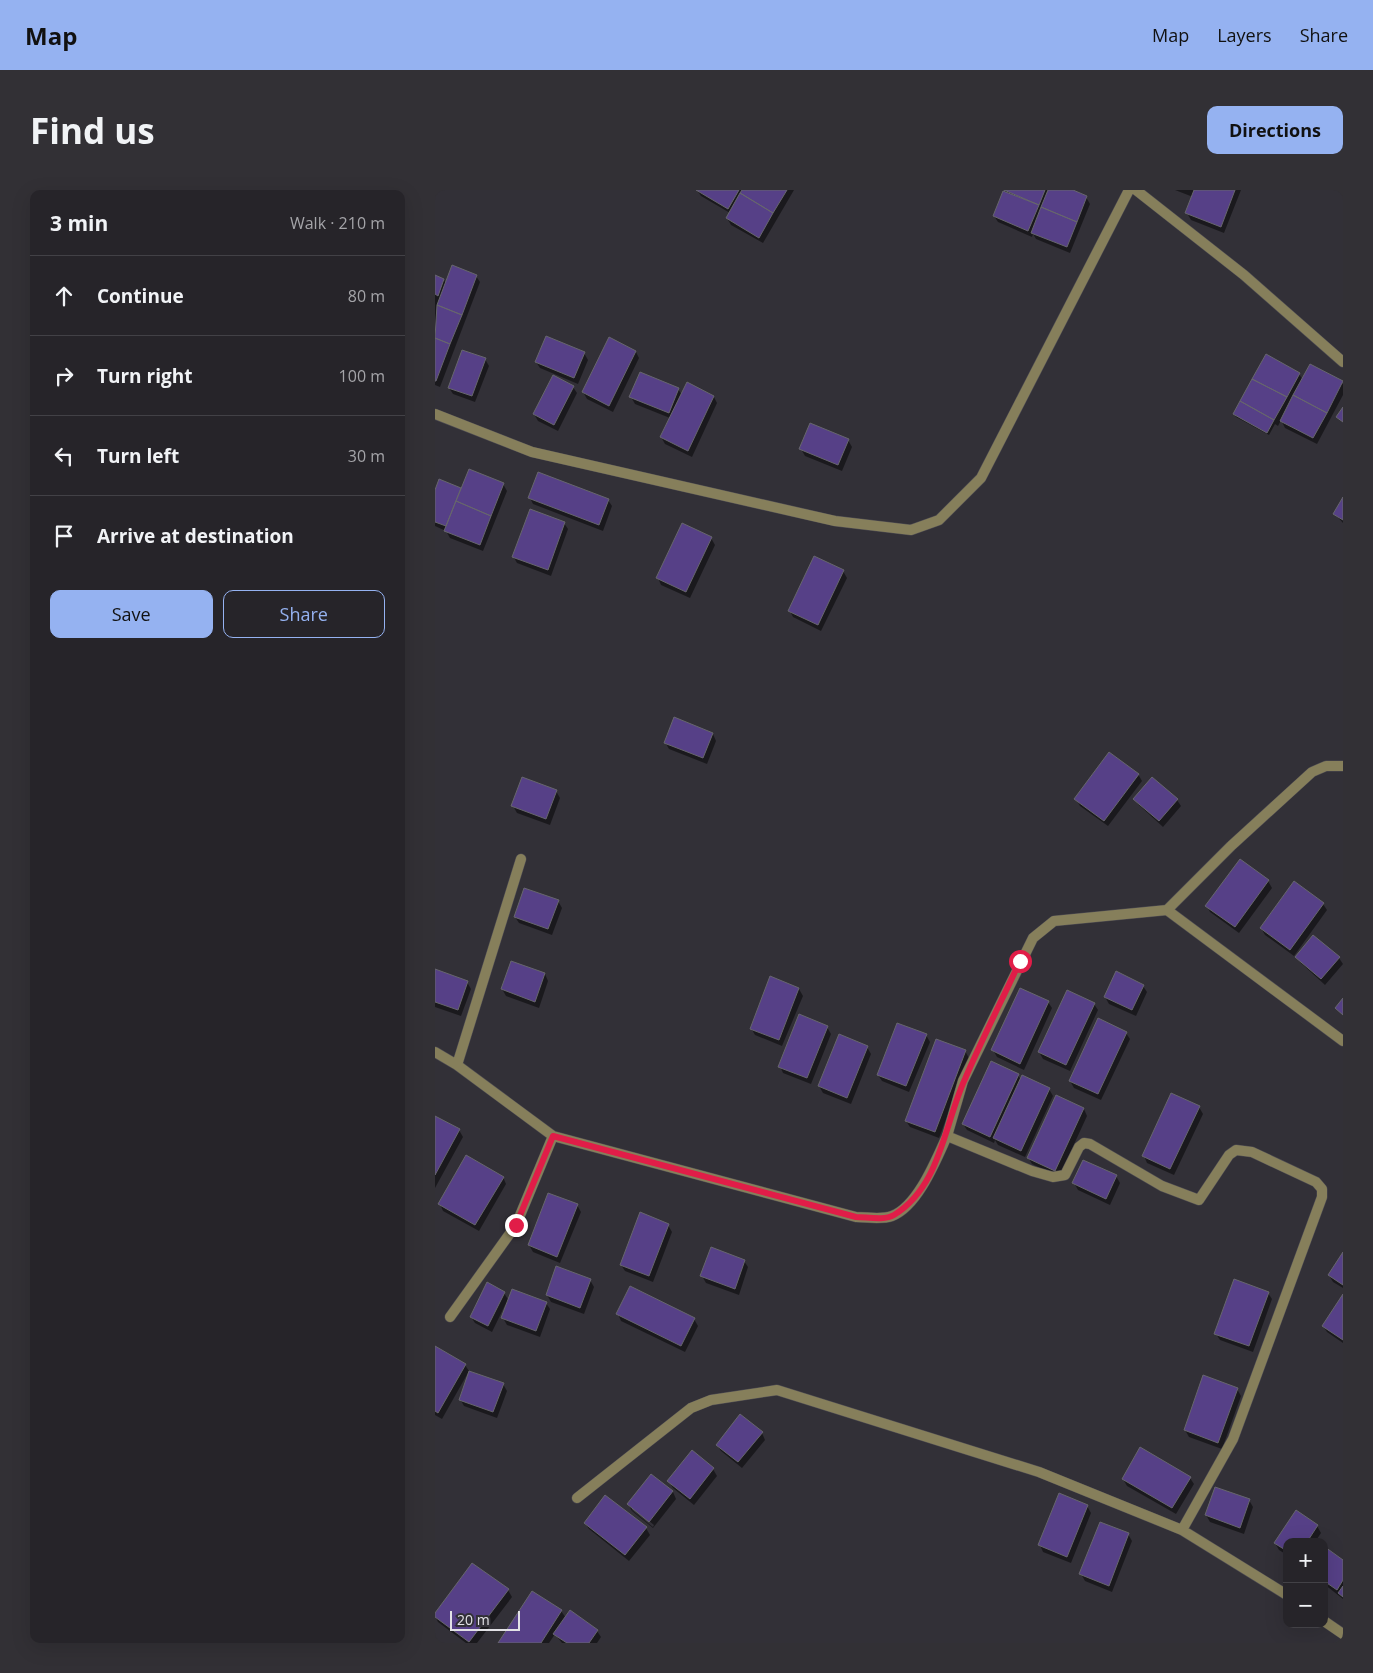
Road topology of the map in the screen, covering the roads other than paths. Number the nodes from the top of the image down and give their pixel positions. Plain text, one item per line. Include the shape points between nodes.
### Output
1 (1129, 190) edge
2 (1137, 190) edge
3 (1343, 362) edge
4 (435, 414) edge
5 (1343, 766) edge
6 (521, 859) dead end
7 (1167, 910) junction
8 (1343, 1041) edge
9 (435, 1052) edge
10 (457, 1065) junction
11 (553, 1136) junction
12 (947, 1136) junction
13 (450, 1317) dead end
14 (577, 1498) dead end
15 (1182, 1530) junction
16 (1283, 1593) edge
17 (1328, 1624) edge
18 (1343, 1634) edge

1 - 4 street via 981,478 939,520 911,530 835,521 532,452
2 - 3 street via 1244,275
5 - 7 street via 1326,766 1312,772
6 - 10 street
7 - 8 street
7 - 12 street via 1054,921 1033,938 963,1081
9 - 10 street
10 - 11 street
11 - 12 street via 856,1217 876,1218 893,1216 923,1186
11 - 13 street via 516,1225
12 - 15 street via 1053,1177 1065,1175 1079,1148 1084,1143 1089,1144 1162,1186 1199,1200 1229,1155 1236,1150 1252,1152 1316,1182 1321,1189 1322,1197 1233,1439
14 - 15 street via 691,1408 711,1400 777,1390 1039,1472
15 - 16 street
17 - 18 street

